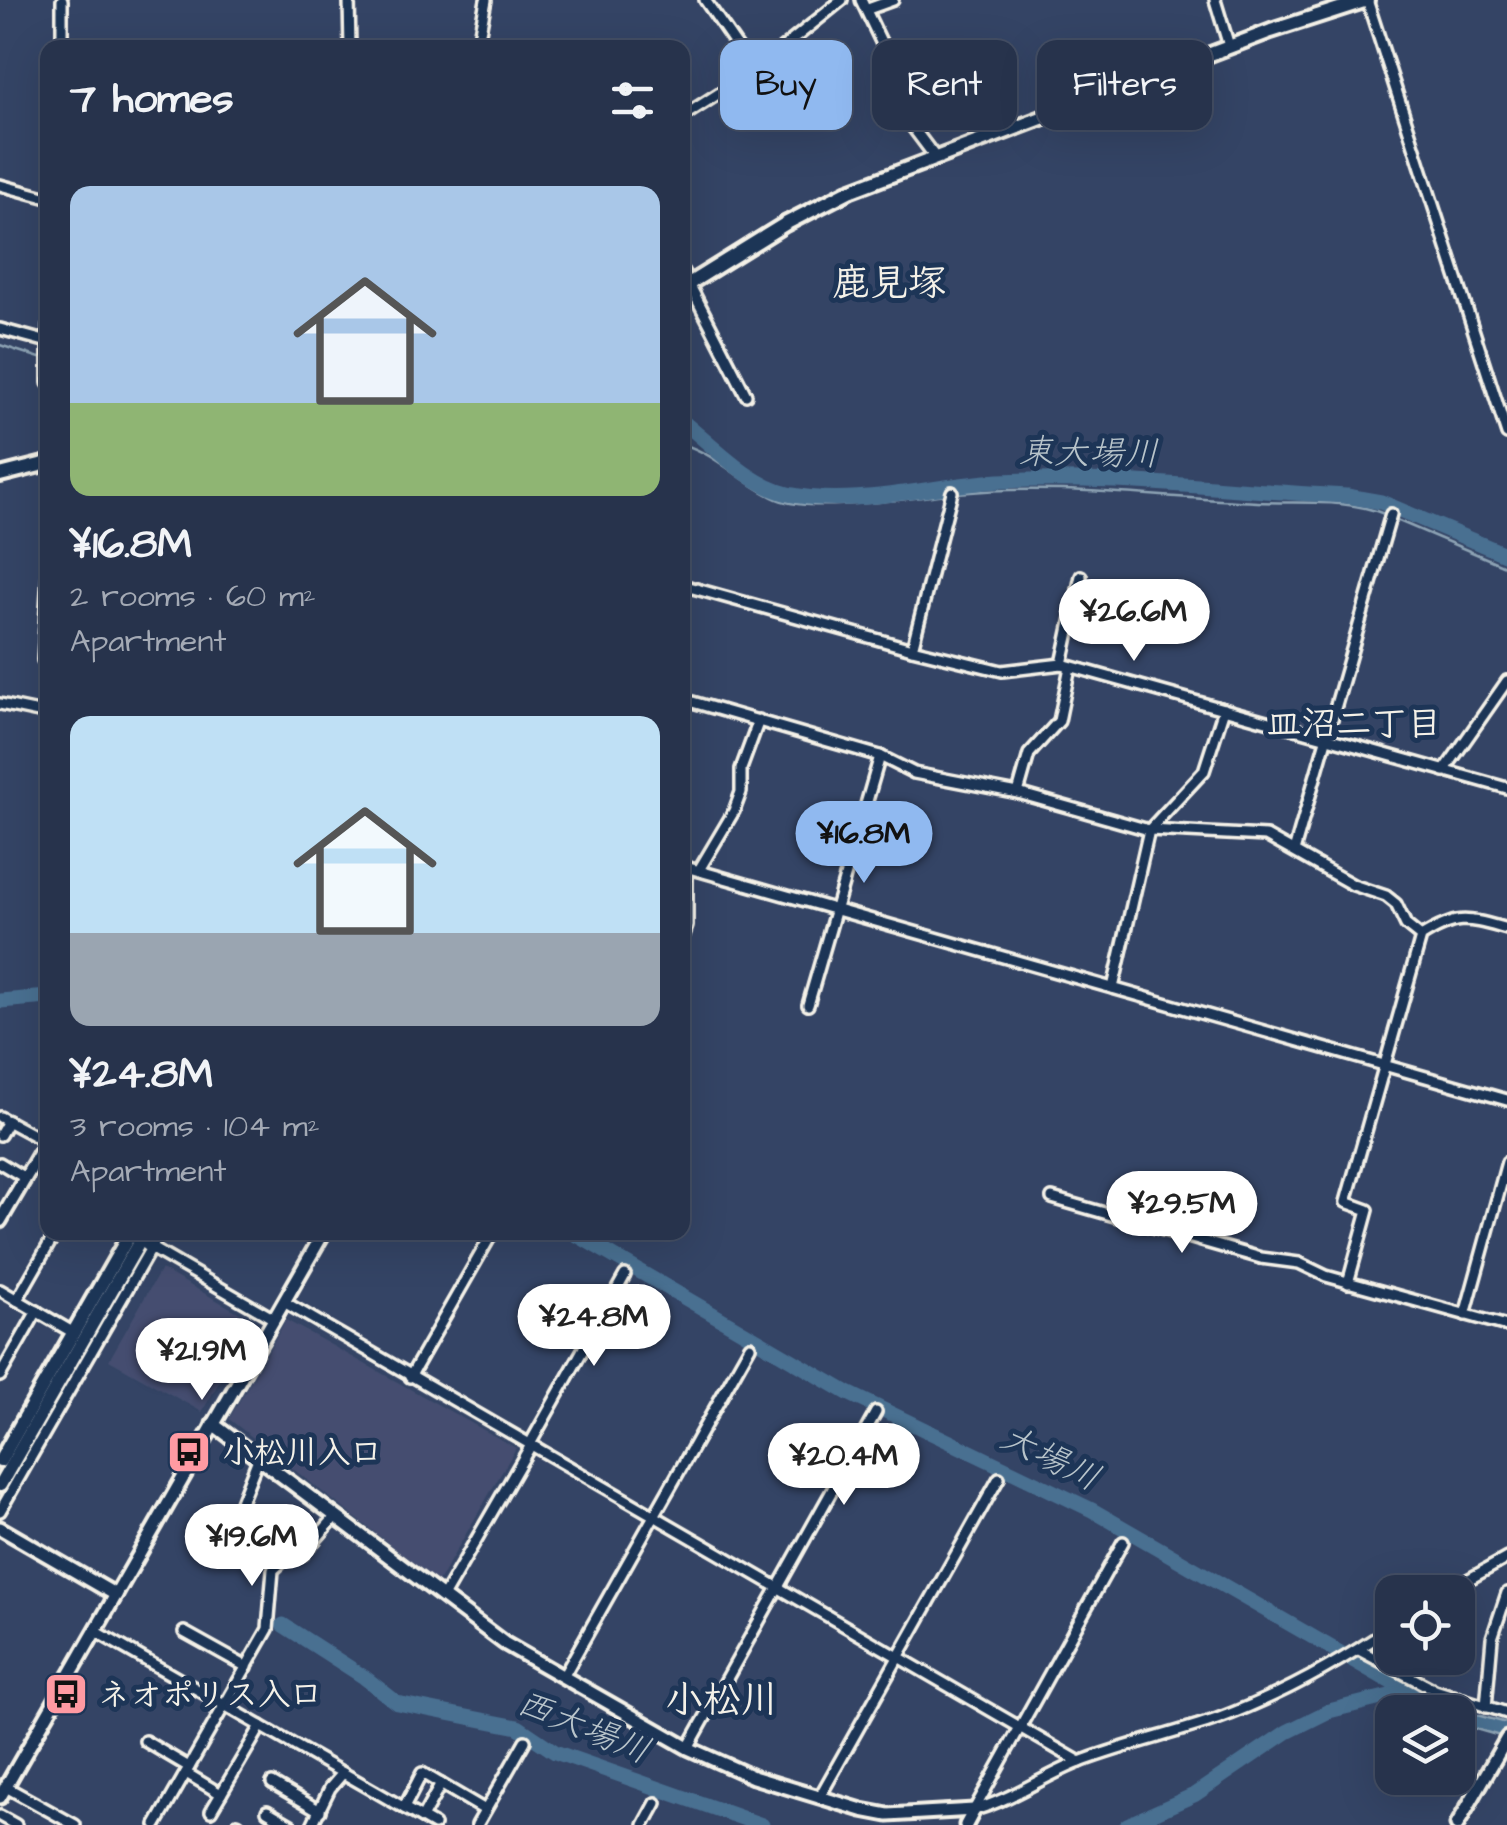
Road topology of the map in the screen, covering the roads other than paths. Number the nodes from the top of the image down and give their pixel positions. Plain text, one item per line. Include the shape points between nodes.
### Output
1 (62, 0) edge
2 (349, 0) edge
3 (486, 0) edge
4 (705, 0) edge
5 (842, 0) edge
6 (860, 0) edge
7 (894, 0) edge
8 (1215, 0) edge
9 (1367, 0) edge
10 (868, 9) junction
11 (62, 40) edge
12 (350, 40) edge
13 (478, 40) edge
14 (733, 40) edge
15 (792, 40) edge
16 (1229, 46) junction
17 (720, 93) edge
18 (690, 113) edge
19 (934, 157) junction
20 (0, 185) edge
21 (40, 196) edge
22 (690, 278) edge
23 (690, 290) edge
24 (0, 329) edge
25 (40, 340) edge
26 (746, 396) dead end
27 (1507, 434) edge
28 (40, 465) edge
29 (0, 475) edge
30 (952, 492) dead end
31 (1391, 514) dead end
32 (1081, 576) dead end
33 (690, 587) edge
34 (912, 649) junction
35 (1066, 665) junction
36 (1507, 681) edge
37 (690, 702) edge
38 (0, 704) edge
39 (1224, 709) junction
40 (40, 712) edge
41 (759, 720) junction
42 (1326, 738) junction
43 (880, 756) junction
44 (1444, 771) junction
45 (1507, 788) edge
46 (1018, 793) junction
47 (1149, 830) junction
48 (1294, 851) junction
49 (690, 867) edge
50 (699, 870) junction
51 (837, 910) junction
52 (1507, 929) edge
53 (1421, 937) junction
54 (1113, 988) junction
55 (808, 1005) dead end
56 (1384, 1065) junction
57 (1507, 1100) edge
58 (4, 1119) edge
59 (0, 1135) edge
60 (40, 1137) edge
61 (40, 1153) edge
62 (1507, 1162) edge
63 (0, 1164) edge
64 (25, 1178) junction
65 (1052, 1198) dead end
66 (0, 1221) edge
67 (52, 1240) edge
68 (141, 1240) edge
69 (141, 1240) edge
70 (144, 1240) edge
71 (319, 1240) edge
72 (488, 1240) edge
73 (625, 1275) dead end
74 (1348, 1282) junction
75 (0, 1290) edge
76 (18, 1300) junction
77 (284, 1302) junction
78 (37, 1312) junction
79 (1464, 1315) junction
80 (274, 1318) junction
81 (1507, 1326) edge
82 (74, 1333) junction
83 (750, 1346) dead end
84 (0, 1376) edge
85 (410, 1377) junction
86 (54, 1404) junction
87 (876, 1412) dead end
88 (214, 1424) junction
89 (530, 1444) junction
90 (258, 1459) junction
91 (0, 1460) edge
92 (999, 1478) dead end
93 (0, 1485) edge
94 (239, 1507) dead end
95 (0, 1512) edge
96 (335, 1516) junction
97 (655, 1516) junction
98 (258, 1526) dead end
99 (0, 1528) edge
100 (1123, 1542) dead end
101 (297, 1556) junction
102 (1507, 1558) edge
103 (1475, 1576) edge
104 (778, 1586) junction
105 (1507, 1593) edge
106 (116, 1595) junction
107 (443, 1598) junction
108 (95, 1630) junction
109 (184, 1632) dead end
110 (1375, 1639) edge
111 (1360, 1650) junction
112 (898, 1657) junction
113 (247, 1667) junction
114 (564, 1677) junction
115 (225, 1705) junction
116 (1486, 1707) junction
117 (1507, 1713) edge
118 (261, 1726) junction
119 (1020, 1726) junction
120 (1506, 1739) edge
121 (145, 1741) dead end
122 (525, 1742) dead end
123 (688, 1748) junction
124 (1080, 1762) junction
125 (188, 1770) junction
126 (343, 1772) junction
127 (272, 1784) dead end
128 (441, 1784) junction
129 (3, 1792) edge
130 (221, 1794) junction
131 (819, 1798) junction
132 (656, 1803) dead end
133 (404, 1808) junction
134 (485, 1810) junction
135 (974, 1810) junction
136 (266, 1811) dead end
137 (211, 1812) dead end
138 (320, 1812) junction
139 (0, 1816) edge
140 (422, 1818) junction
141 (16, 1825) edge
142 (75, 1825) edge
143 (156, 1825) edge
144 (291, 1825) edge
145 (312, 1825) edge
146 (434, 1825) edge
147 (476, 1825) edge
148 (644, 1825) edge
149 (966, 1825) edge
150 (1457, 1825) edge

1 - 11 street
2 - 12 street
3 - 13 street
4 - 14 street
5 - 15 street
6 - 10 street
7 - 10 street
8 - 16 street
9 - 16 main road
9 - 27 street
10 - 19 street via 908,121
16 - 19 main road
17 - 18 street
19 - 22 main road via 849,190
20 - 21 street
23 - 26 street
24 - 25 street
28 - 29 main road
30 - 34 street
31 - 42 street
32 - 35 street
33 - 34 street
34 - 35 street via 1002,671
35 - 39 street
35 - 46 street via 1059,720 1029,754
36 - 44 street
37 - 41 street
38 - 40 street
39 - 42 street
39 - 47 street via 1204,771
41 - 43 street
41 - 50 street via 734,811
42 - 44 street
42 - 48 street
43 - 46 street via 914,773
43 - 51 street
44 - 45 street
46 - 47 street
47 - 48 street via 1266,836
47 - 54 street
48 - 53 street via 1353,886 1386,896
49 - 50 street
50 - 51 street
51 - 54 street
51 - 55 street
52 - 53 street via 1463,917
53 - 56 street
54 - 56 street
56 - 57 street
56 - 74 street via 1346,1202 1368,1210
58 - 59 street
58 - 60 street
61 - 64 street
62 - 79 street
63 - 64 street
64 - 66 street
65 - 74 street
67 - 76 street
68 - 82 main road
69 - 86 main road
70 - 80 street
71 - 77 street
72 - 85 street
73 - 89 street
74 - 79 street
75 - 76 street
76 - 78 street
77 - 80 street
77 - 85 street
78 - 82 street
78 - 84 street
79 - 81 street
80 - 88 street
82 - 91 main road
83 - 97 street
85 - 89 street
86 - 93 main road
86 - 95 street
87 - 104 street
88 - 90 street
88 - 106 street
89 - 97 street
89 - 107 street
90 - 94 street
90 - 96 street
92 - 112 street
96 - 101 street
96 - 107 street
97 - 104 street
97 - 114 street
98 - 101 street
99 - 106 street
100 - 119 street
101 - 113 street via 273,1570 268,1629
102 - 103 street
104 - 112 street
104 - 123 street
105 - 116 street via 1492,1638
106 - 108 street
107 - 114 street via 504,1644
108 - 115 street
108 - 129 street
109 - 113 street
110 - 111 street
111 - 116 street via 1435,1690
111 - 124 street via 1215,1720
112 - 119 street
112 - 131 street
113 - 115 street
114 - 123 street
115 - 118 street
115 - 125 street
116 - 117 street
118 - 126 street
118 - 130 street
119 - 124 street
119 - 135 street
120 - 150 street
121 - 125 street
122 - 134 street
123 - 131 street
124 - 135 street
125 - 130 street
125 - 143 street
126 - 133 street
126 - 138 street
127 - 138 street
128 - 133 street via 422,1774
128 - 134 street
128 - 140 street
129 - 142 street
130 - 137 street
131 - 135 street via 888,1815
132 - 148 street
133 - 140 street
134 - 147 street
135 - 149 street
136 - 144 street
138 - 145 street
139 - 141 street
140 - 146 street

